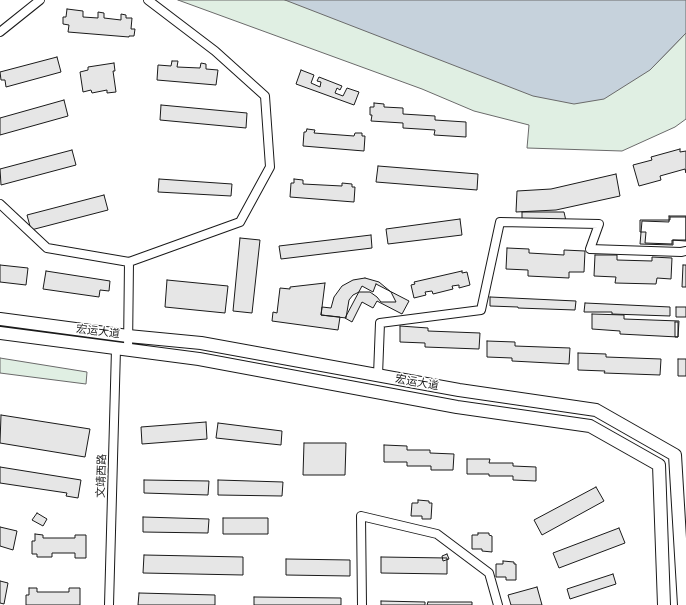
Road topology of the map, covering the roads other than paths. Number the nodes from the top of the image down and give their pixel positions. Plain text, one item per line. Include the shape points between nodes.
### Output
1 (40, 0) edge
2 (148, 0) edge
3 (0, 32) edge
4 (0, 204) edge
5 (686, 251) edge
6 (129, 262) junction
7 (0, 319) edge
8 (0, 333) edge
9 (128, 336) junction
10 (122, 349) junction
11 (378, 375) junction
12 (109, 605) edge
13 (362, 605) edge
14 (498, 605) edge
15 (664, 605) edge
16 (684, 605) edge

1 - 3 street
2 - 6 street via 215,51 265,96 270,167 240,222
4 - 6 street via 47,248
5 - 11 street via 590,249 599,224 500,222 481,310 380,323
6 - 9 street, 文靖西路
7 - 9 main road, 宏运大道
8 - 10 main road, 宏运大道
9 - 10 street, 文靖西路
9 - 11 main road, 宏运大道 via 201,343
10 - 12 street, 文靖西路
10 - 15 main road, 宏运大道 via 199,360 457,407 590,426 659,465
11 - 16 main road, 宏运大道 via 596,410 675,455
13 - 14 street via 361,516 437,534 489,573

